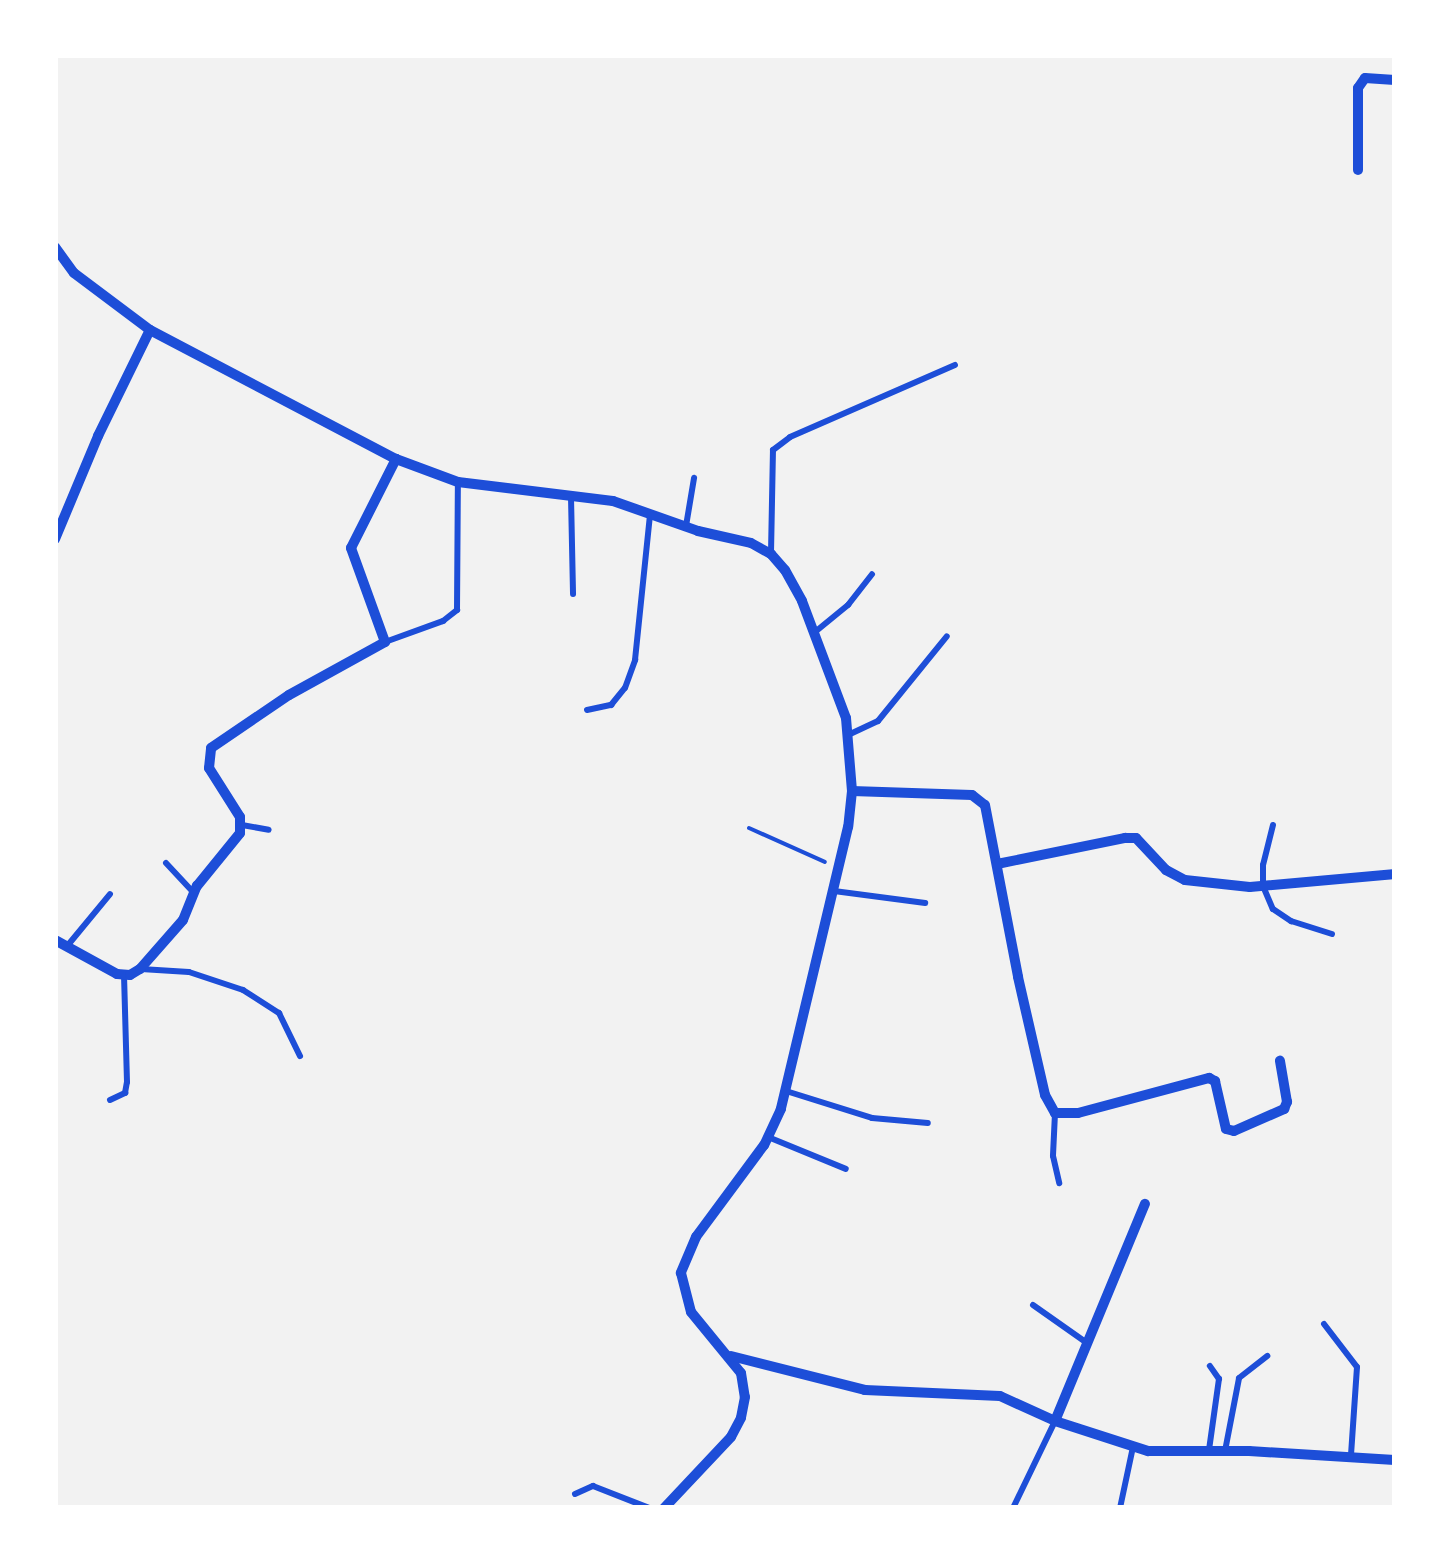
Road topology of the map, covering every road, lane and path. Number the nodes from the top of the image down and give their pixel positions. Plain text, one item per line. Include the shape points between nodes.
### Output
1 (1395, 80) edge
2 (1358, 170) dead end
3 (55, 247) edge
4 (150, 330) junction
5 (955, 366) dead end
6 (396, 459) junction
7 (694, 478) dead end
8 (458, 482) junction
9 (571, 496) junction
10 (650, 514) junction
11 (686, 527) junction
12 (55, 539) edge
13 (771, 554) junction
14 (872, 574) dead end
15 (573, 594) dead end
16 (814, 632) junction
17 (946, 636) dead end
18 (386, 642) junction
19 (586, 710) dead end
20 (848, 735) junction
21 (852, 791) junction
22 (1273, 824) dead end
23 (242, 825) junction
24 (749, 828) dead end
25 (269, 830) dead end
26 (166, 863) dead end
27 (997, 864) junction
28 (838, 868) junction
29 (1395, 874) edge
30 (1262, 886) junction
31 (832, 890) junction
32 (194, 893) junction
33 (110, 894) dead end
34 (926, 902) dead end
35 (1332, 934) dead end
36 (55, 940) edge
37 (68, 945) junction
38 (140, 969) junction
39 (124, 975) junction
40 (300, 1056) dead end
41 (1280, 1061) dead end
42 (785, 1091) junction
43 (110, 1100) dead end
44 (1054, 1113) junction
45 (928, 1122) dead end
46 (768, 1137) junction
47 (846, 1169) dead end
48 (1059, 1183) dead end
49 (1145, 1204) dead end
50 (1033, 1305) dead end
51 (1324, 1324) dead end
52 (1087, 1343) junction
53 (730, 1356) junction
54 (1267, 1356) dead end
55 (1210, 1366) dead end
56 (1054, 1421) junction
57 (1133, 1447) junction
58 (1208, 1452) junction
59 (1224, 1452) junction
60 (1351, 1458) junction
61 (1395, 1460) edge
62 (575, 1494) dead end
63 (650, 1508) edge
64 (664, 1508) edge
65 (1013, 1508) edge
66 (1120, 1508) edge

1 - 2 street via 1365,78 1358,88
3 - 4 street via 93,290
4 - 6 street
4 - 12 street
5 - 13 lane via 773,450
6 - 8 street
6 - 18 street via 351,548
7 - 11 lane
8 - 9 street
8 - 18 lane via 457,610
9 - 10 street
9 - 15 lane
10 - 11 street
10 - 19 lane via 625,688 611,706
11 - 13 street
13 - 16 street
14 - 16 lane
16 - 20 street
17 - 20 lane via 878,721
18 - 23 street via 211,748 209,768
20 - 21 street
21 - 27 street via 972,796 990,816
21 - 28 street
22 - 30 lane
23 - 25 lane
23 - 32 street
24 - 28 path
26 - 32 lane
27 - 30 street via 1136,838 1175,877
27 - 44 street
28 - 31 street
29 - 30 street
30 - 35 lane via 1273,909 1291,922
31 - 34 lane
31 - 42 street
32 - 38 street via 183,920
33 - 37 lane
36 - 37 street
37 - 39 street
38 - 39 street
38 - 40 lane via 189,972 243,990 279,1013
39 - 43 lane via 127,1082 125,1093
41 - 44 street via 1284,1110 1234,1131 1226,1129 1209,1078 1078,1113
42 - 45 lane via 872,1118
42 - 46 street
44 - 48 lane
46 - 47 lane
46 - 53 street via 696,1238 681,1273 691,1312
49 - 52 street
50 - 52 lane
51 - 60 lane via 1357,1368
52 - 56 street
53 - 56 street via 865,1390 986,1393
53 - 64 street via 741,1373 742,1418
54 - 59 lane via 1239,1378
55 - 58 lane via 1219,1379
56 - 57 street
56 - 65 lane
57 - 58 street
57 - 66 lane
58 - 59 street
59 - 60 street
60 - 61 street
62 - 63 lane via 593,1486

